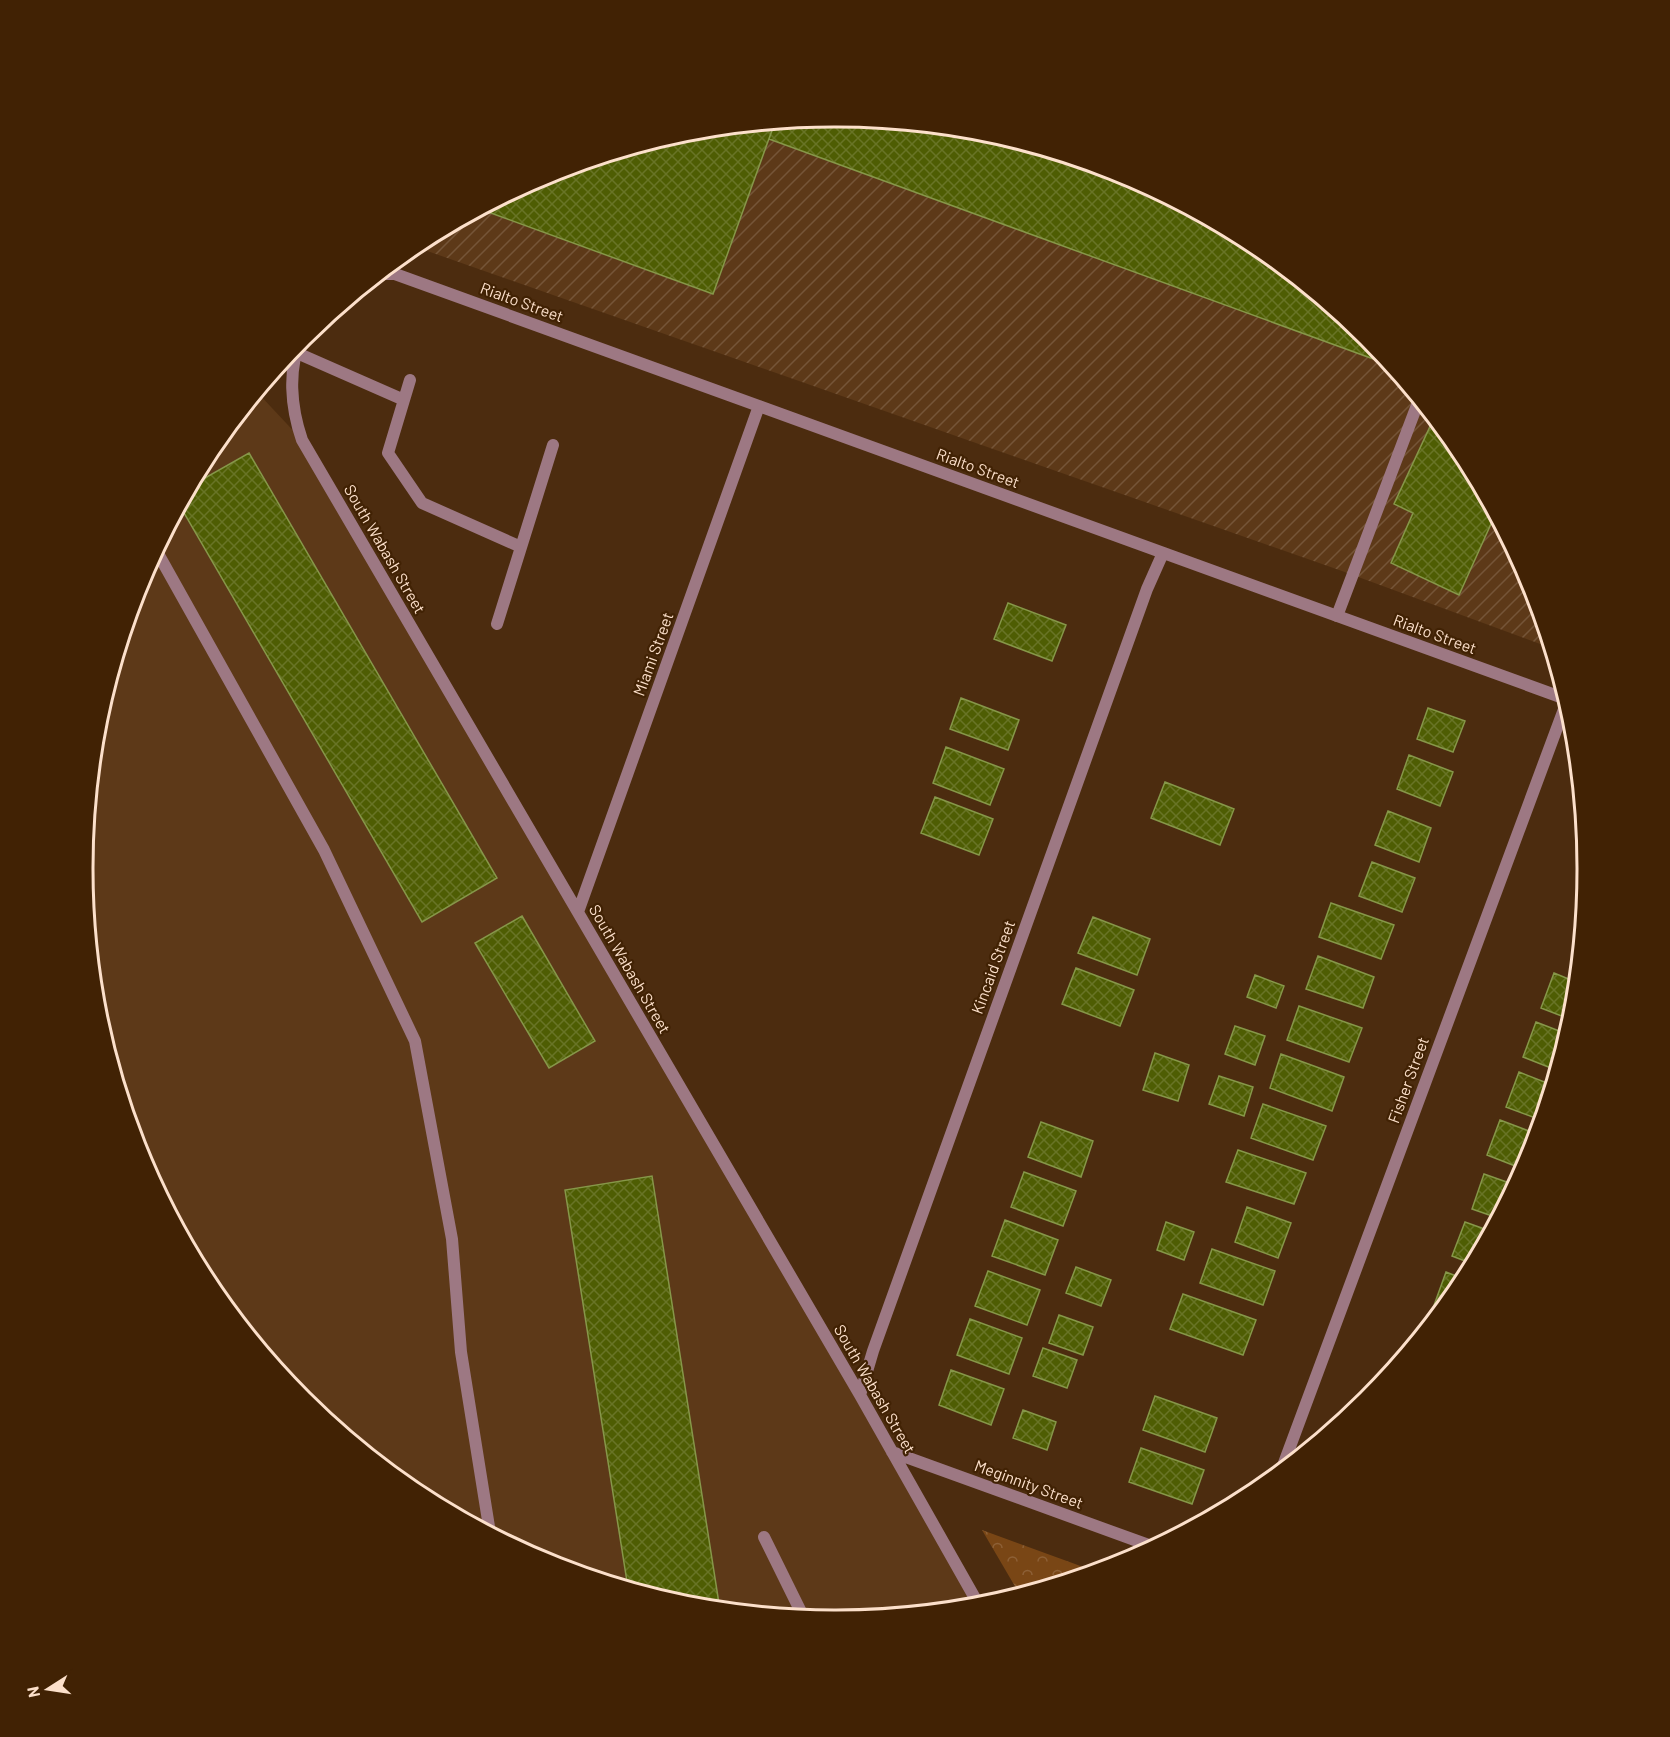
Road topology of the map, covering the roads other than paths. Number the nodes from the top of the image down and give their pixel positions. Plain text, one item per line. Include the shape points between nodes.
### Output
1 (392, 274) edge
2 (307, 347) edge
3 (294, 360) edge
4 (410, 380) dead end
5 (404, 400) junction
6 (759, 406) junction
7 (1416, 407) edge
8 (553, 445) dead end
9 (521, 547) junction
10 (1163, 553) junction
11 (161, 559) edge
12 (1337, 616) junction
13 (497, 624) dead end
14 (1557, 697) edge
15 (1561, 714) edge
16 (578, 912) junction
17 (860, 1395) junction
18 (892, 1452) junction
19 (1286, 1458) edge
20 (489, 1524) edge
21 (764, 1537) dead end
22 (1143, 1543) edge
23 (974, 1597) edge
24 (800, 1609) edge

1 - 6 street, Rialto Street
2 - 5 street
3 - 16 street, South Wabash Street via 292,392 302,440
4 - 5 street
5 - 9 street via 388,453 422,504
6 - 10 street, Rialto Street
6 - 16 street, Miami Street
7 - 12 street
8 - 9 street
9 - 13 street
10 - 12 street, Rialto Street
10 - 17 street, Kincaid Street
11 - 20 street via 324,850 415,1041 452,1239 461,1352
12 - 14 street, Rialto Street
15 - 19 street, Fisher Street
16 - 17 street, South Wabash Street
17 - 18 street, South Wabash Street
18 - 22 street, Meginnity Street
18 - 23 street, South Wabash Street
21 - 24 street

